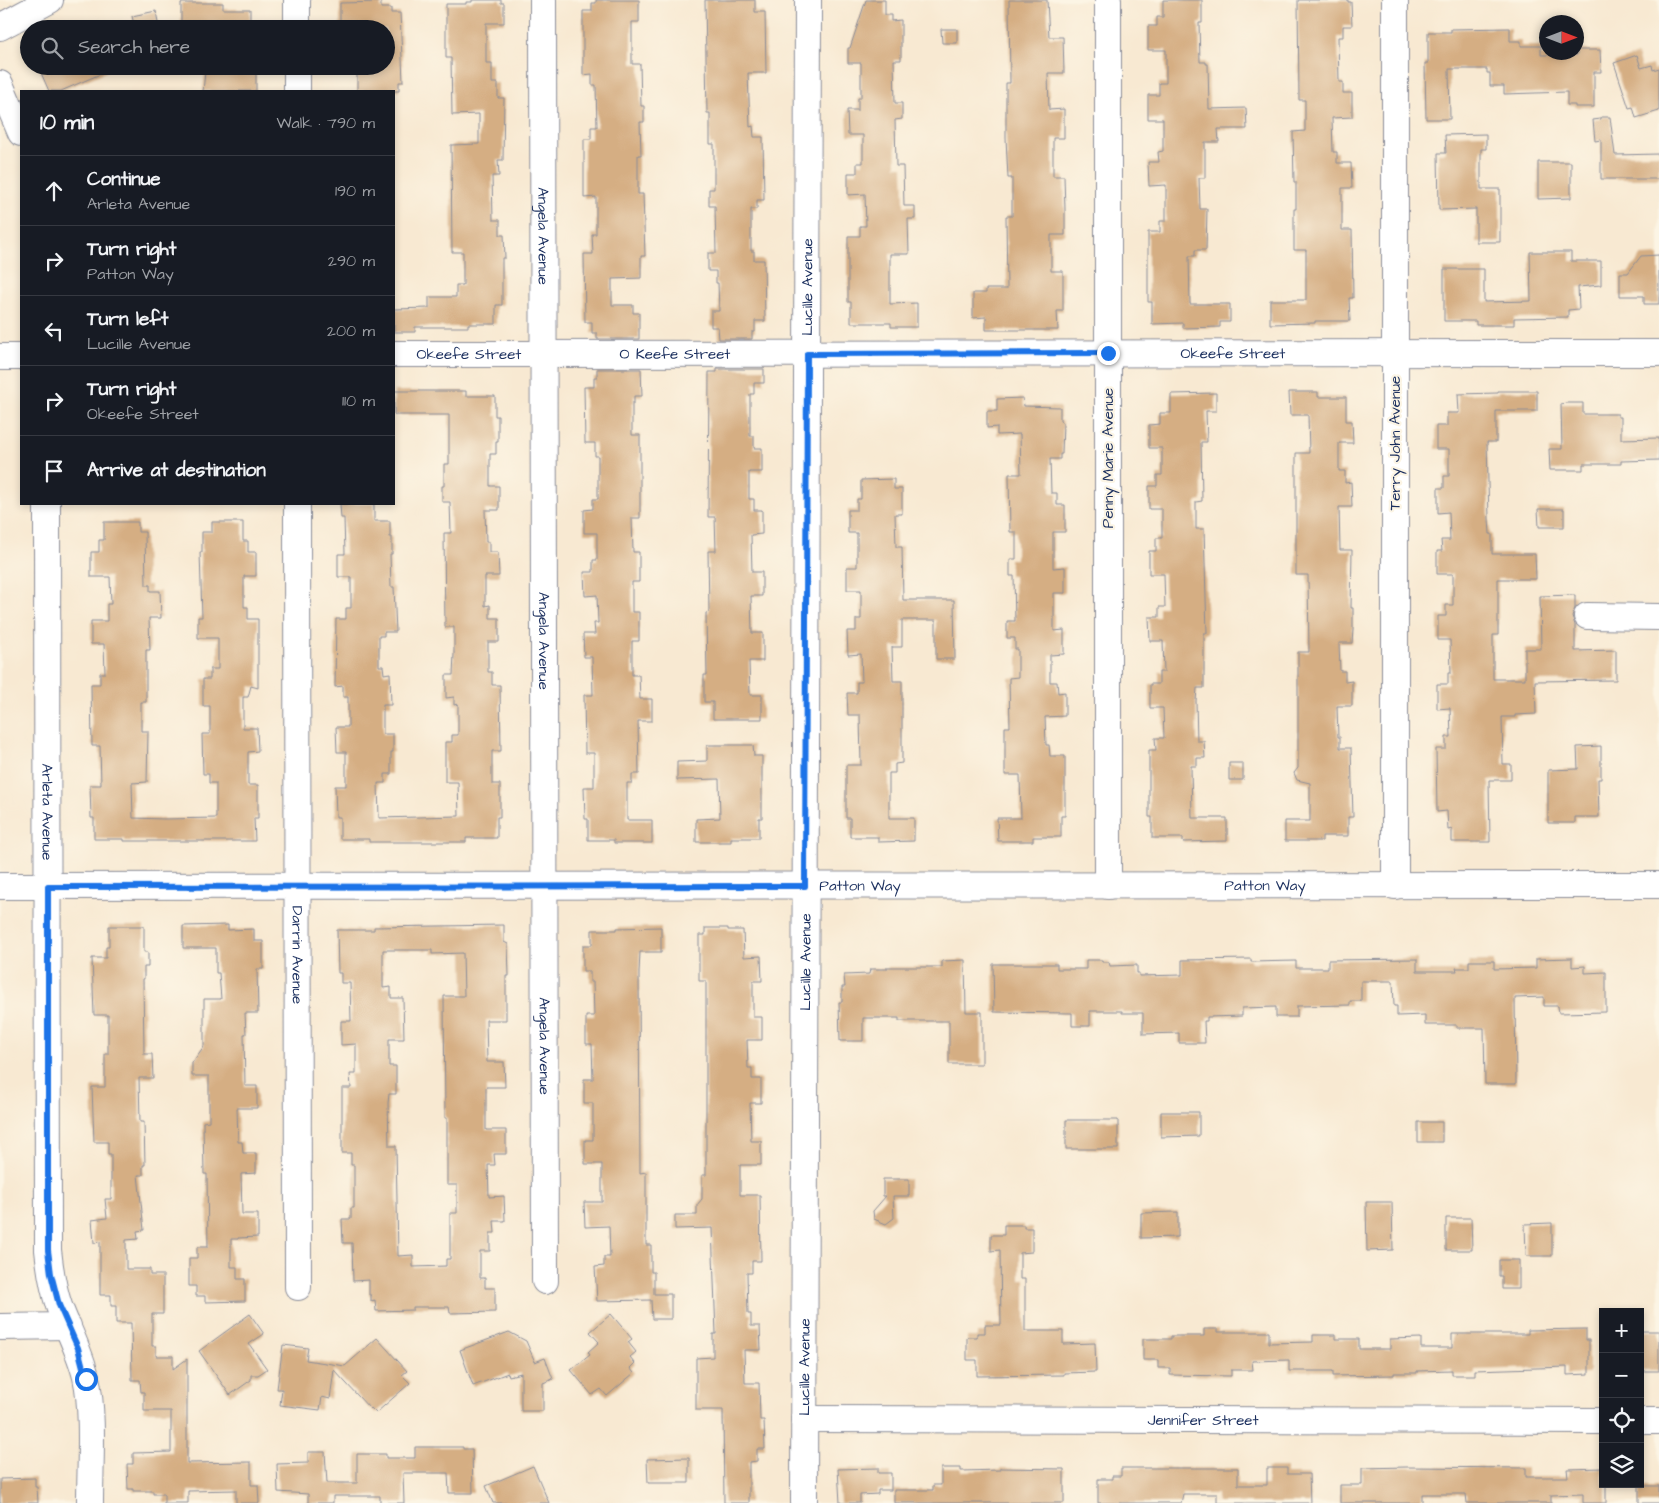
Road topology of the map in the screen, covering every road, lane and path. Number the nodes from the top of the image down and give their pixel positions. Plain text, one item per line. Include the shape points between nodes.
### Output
1 (50, 0) edge
2 (297, 0) edge
3 (544, 0) edge
4 (808, 0) edge
5 (1108, 0) edge
6 (1395, 0) edge
7 (297, 20) edge
8 (0, 27) edge
9 (297, 75) edge
10 (0, 84) edge
11 (297, 90) edge
12 (20, 131) edge
13 (1108, 353) junction
14 (1395, 353) junction
15 (1659, 353) edge
16 (395, 354) edge
17 (544, 354) junction
18 (807, 354) junction
19 (0, 357) edge
20 (20, 357) edge
21 (47, 505) edge
22 (297, 505) edge
23 (1587, 616) dead end
24 (1659, 617) edge
25 (1659, 885) edge
26 (0, 886) edge
27 (298, 886) junction
28 (545, 886) junction
29 (805, 886) junction
30 (1108, 886) junction
31 (1395, 886) junction
32 (48, 887) junction
33 (545, 1281) dead end
34 (298, 1287) dead end
35 (68, 1326) junction
36 (0, 1327) edge
37 (804, 1418) junction
38 (1599, 1421) edge
39 (1644, 1421) edge
40 (1659, 1421) edge
41 (90, 1503) edge
42 (804, 1503) edge

1 - 8 street
2 - 7 street
3 - 17 street, Angela Avenue
4 - 18 street, Lucille Avenue
5 - 13 street, Penny Marie Avenue
6 - 14 street, Terry John Avenue
9 - 11 street
10 - 12 street
13 - 14 street, Okeefe Street
13 - 18 street, Okeefe Street
13 - 30 street, Penny Marie Avenue
14 - 15 street, Okeefe Street
14 - 31 street, Terry John Avenue
16 - 17 street, Okeefe Street
17 - 18 street, O Keefe Street
17 - 28 street, Angela Avenue
18 - 29 street, Lucille Avenue
19 - 20 street
21 - 32 street, Arleta Avenue
22 - 27 street, Darrin Avenue
23 - 24 street
25 - 31 street, Patton Way
26 - 32 street, Patton Way
27 - 28 street, Patton Way
27 - 32 street, Patton Way
27 - 34 street, Darrin Avenue
28 - 29 street, Patton Way
28 - 33 street, Angela Avenue
29 - 30 street, Patton Way
29 - 37 street, Lucille Avenue
30 - 31 street, Patton Way
32 - 35 street, Arleta Avenue via 48,1250 59,1305
35 - 36 street
35 - 41 street, Arleta Avenue via 78,1348 89,1397
37 - 38 street, Jennifer Street
37 - 42 street, Lucille Avenue
39 - 40 street

